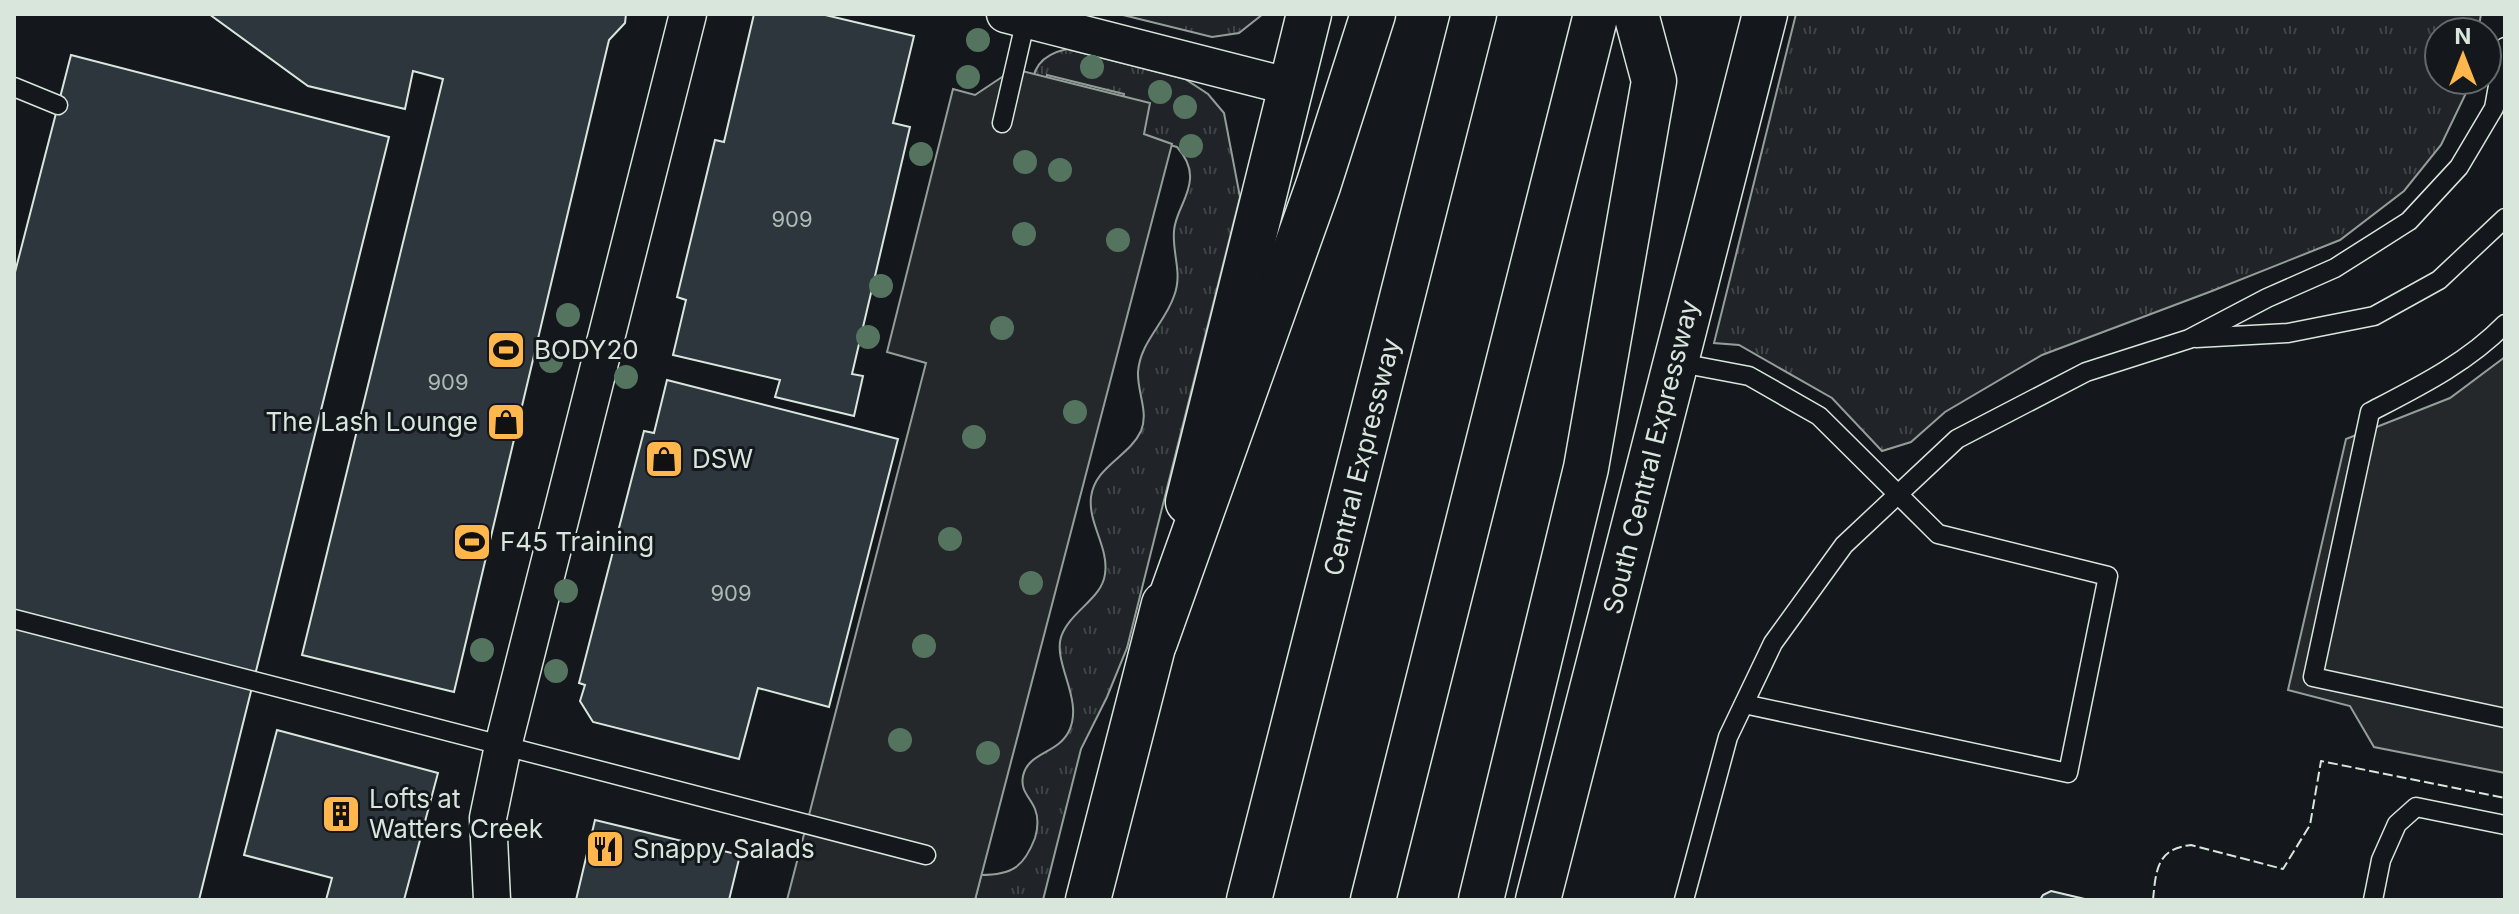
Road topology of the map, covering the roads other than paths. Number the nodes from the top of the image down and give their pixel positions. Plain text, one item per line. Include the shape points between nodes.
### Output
1 (688, 14) edge
2 (1309, 14) edge
3 (1373, 14) edge
4 (1474, 14) edge
5 (1596, 14) edge
6 (1636, 14) edge
7 (1765, 14) edge
8 (1016, 17) edge
9 (2505, 47) edge
10 (14, 87) edge
11 (1291, 87) junction
12 (58, 105) dead end
13 (1002, 123) dead end
14 (2505, 218) edge
15 (2505, 324) edge
16 (2189, 339) junction
17 (1675, 362) junction
18 (1898, 494) junction
19 (14, 619) edge
20 (1155, 642) junction
21 (1744, 704) junction
22 (2505, 718) edge
23 (503, 746) junction
24 (2505, 825) edge
25 (926, 855) dead end
26 (492, 900) edge
27 (1088, 900) edge
28 (1249, 900) edge
29 (1373, 900) edge
30 (1481, 900) edge
31 (1538, 900) edge
32 (1684, 900) edge
33 (2373, 900) edge

1 - 23 street
2 - 11 main road
3 - 20 main road via 1318,186
4 - 28 main road, Central Expressway
5 - 29 main road
6 - 30 main road via 1654,81 1586,468
7 - 17 main road, South Central Expressway
8 - 11 street
8 - 13 lane
9 - 16 lane via 2494,108 2459,167 2409,221 2335,268
10 - 12 lane
11 - 20 main road
14 - 16 lane via 2439,280 2374,316 2288,333
15 - 22 lane via 2433,380 2370,412 2313,677
16 - 18 lane via 2086,372 1957,439
17 - 18 lane via 1749,376 1819,416
17 - 31 main road, South Central Expressway
18 - 21 lane via 1844,545 1773,643
18 - 21 lane via 1938,534 2108,576 2068,773
19 - 23 lane
20 - 27 main road
21 - 32 lane via 1728,737
23 - 25 lane
23 - 26 street via 488,818
24 - 33 lane via 2416,807 2397,824 2381,860

